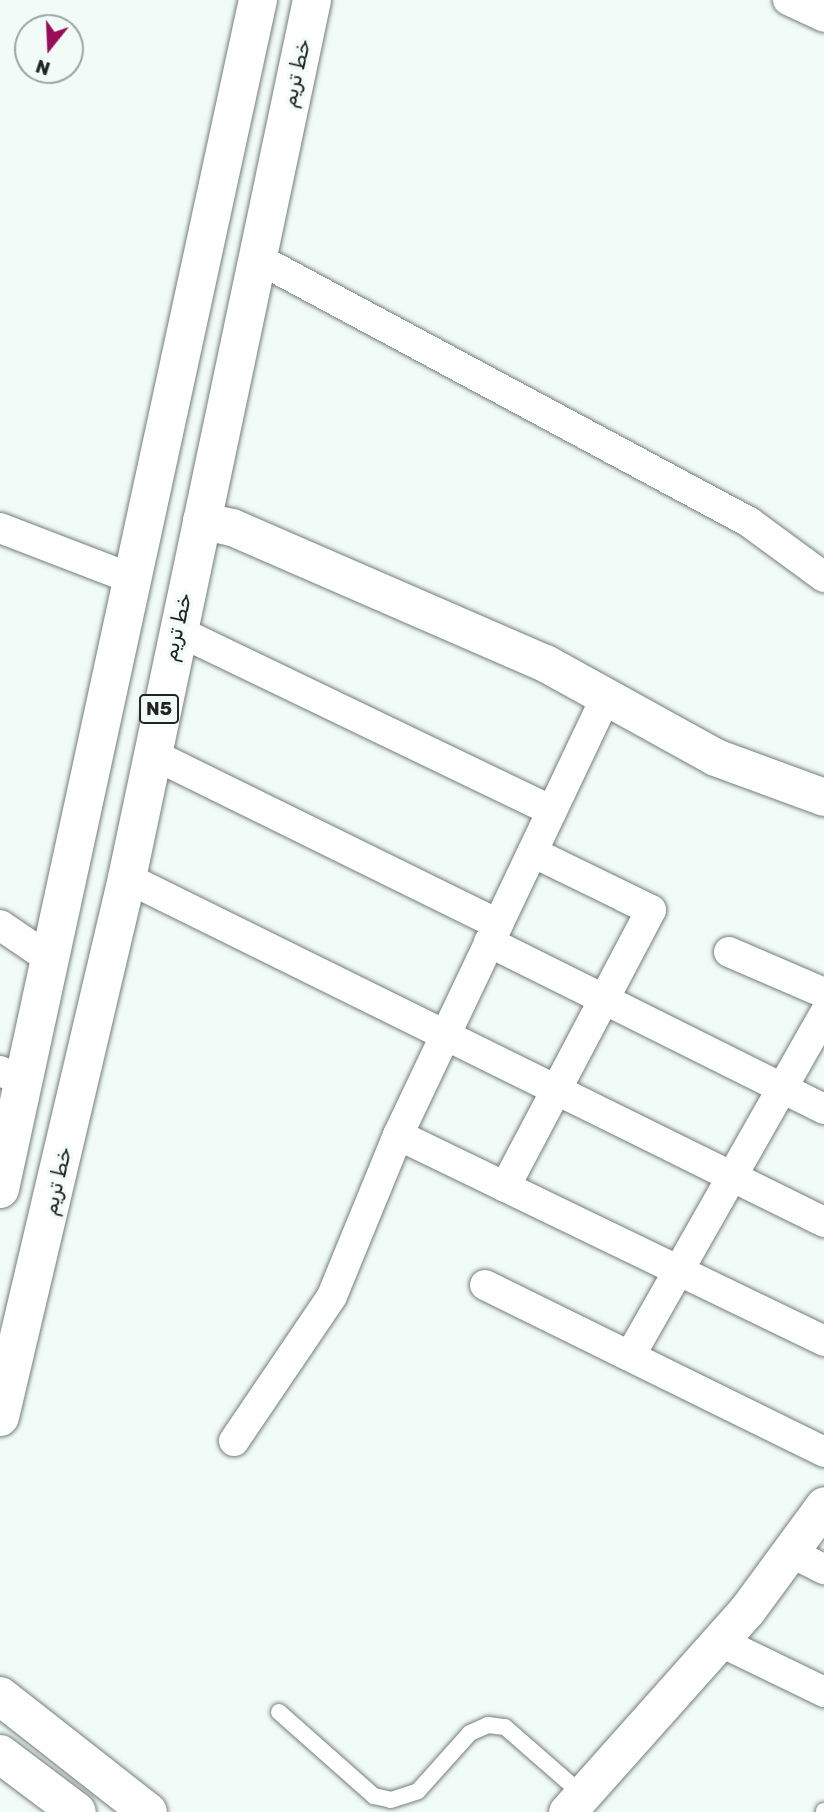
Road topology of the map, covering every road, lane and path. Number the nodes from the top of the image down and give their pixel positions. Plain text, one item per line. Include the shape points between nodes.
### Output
1 (258, 0) edge
2 (312, 0) edge
3 (788, 0) edge
4 (824, 17) edge
5 (255, 257) junction
6 (201, 520) junction
7 (0, 528) edge
8 (824, 577) edge
9 (133, 579) junction
10 (176, 630) junction
11 (607, 695) junction
12 (149, 753) junction
13 (824, 797) edge
14 (552, 811) junction
15 (532, 852) junction
16 (127, 878) junction
17 (0, 925) edge
18 (494, 933) junction
19 (729, 952) dead end
20 (50, 959) junction
21 (824, 993) edge
22 (604, 999) junction
23 (824, 1014) edge
24 (446, 1034) junction
25 (12, 1076) edge
26 (782, 1088) junction
27 (557, 1089) junction
28 (824, 1109) edge
29 (398, 1135) junction
30 (732, 1176) junction
31 (505, 1187) junction
32 (0, 1189) edge
33 (824, 1222) edge
34 (678, 1270) junction
35 (485, 1285) dead end
36 (824, 1341) edge
37 (630, 1356) junction
38 (0, 1417) edge
39 (233, 1441) dead end
40 (824, 1452) edge
41 (824, 1505) edge
42 (790, 1552) junction
43 (824, 1569) edge
44 (719, 1641) junction
45 (824, 1692) edge
46 (0, 1696) edge
47 (279, 1713) dead end
48 (0, 1754) edge
49 (575, 1803) edge
50 (77, 1812) edge
51 (148, 1812) edge

1 - 9 main road, N5
2 - 5 main road, خط تريم / N5
3 - 4 street
5 - 6 main road, خط تريم / N5
5 - 8 street via 749,522
6 - 10 main road, خط تريم / N5
6 - 11 street via 244,532
7 - 9 street
9 - 20 main road, N5
10 - 12 main road, خط تريم / N5
10 - 14 street
11 - 13 street via 715,757
11 - 14 street
12 - 16 main road, خط تريم / N5
12 - 18 street
14 - 15 street
15 - 18 street
15 - 22 street via 651,910
16 - 24 street
16 - 38 main road, خط تريم / N5
17 - 20 street
18 - 22 street
18 - 24 street
19 - 21 street
20 - 25 main road, N5
22 - 26 street
22 - 27 street
23 - 26 street
24 - 27 street
24 - 29 street
25 - 32 main road, N5
26 - 28 street
26 - 30 street
27 - 30 street
27 - 31 street
29 - 31 street
29 - 39 street via 332,1296
30 - 33 street
30 - 34 street
31 - 34 street
34 - 36 street
34 - 37 street
35 - 37 street
37 - 40 street
41 - 42 street
42 - 43 street
42 - 44 street
44 - 45 street
44 - 49 street
46 - 51 main road
47 - 49 lane via 374,1796 391,1800 418,1791 470,1733 488,1725 505,1727
48 - 50 main road

